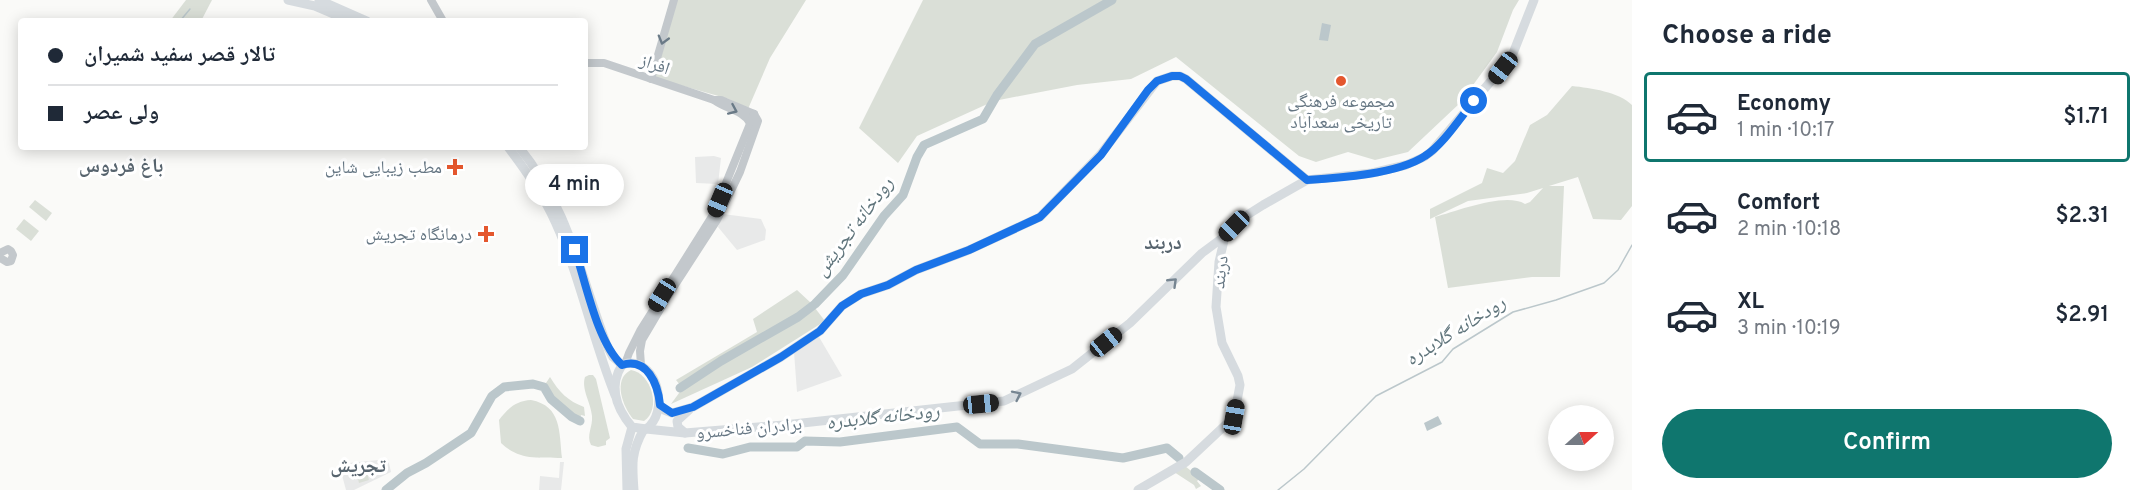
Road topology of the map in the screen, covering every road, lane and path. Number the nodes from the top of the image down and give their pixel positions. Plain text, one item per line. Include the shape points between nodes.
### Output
1 (288, 0) edge
2 (319, 0) edge
3 (431, 0) edge
4 (674, 0) edge
5 (1534, 0) edge
6 (343, 18) edge
7 (360, 18) edge
8 (441, 18) edge
9 (588, 63) edge
10 (651, 79) junction
11 (714, 100) junction
12 (754, 114) junction
13 (750, 123) junction
14 (510, 150) edge
15 (521, 150) edge
16 (1307, 180) junction
17 (1225, 236) junction
18 (1204, 251) junction
19 (0, 252) edge
20 (1, 260) edge
21 (1219, 262) junction
22 (624, 365) junction
23 (641, 365) junction
24 (615, 396) junction
25 (660, 405) junction
26 (693, 407) junction
27 (632, 427) junction
28 (645, 429) junction
29 (685, 434) junction
30 (627, 490) edge
31 (634, 490) edge
32 (1138, 490) edge

1 - 6 main road
2 - 7 main road
3 - 8 street
4 -> 10 street
5 - 16 main road, دربند via 1512,56 1432,151 1415,162 1372,173
9 - 10 street, افراز via 604,63
10 - 11 street, افراز
11 - 12 street, افراز
11 -> 13 street, افراز
12 - 13 street
12 - 23 street via 758,121 740,172 717,220 642,340
13 - 22 street via 713,215 640,331
14 - 24 main road via 552,214
15 - 22 main road via 559,209 608,348
16 - 17 main road, دربند via 1244,216
16 - 26 main road via 1186,79 1162,78 1148,90 1101,155 1040,217 861,294 842,306 820,331
17 - 18 main road, برادران فناخسرو
17 - 21 main road, دربند
18 - 21 main road
29 -> 18 main road, برادران فناخسرو via 1004,401 1072,369 1130,323
19 - 20 street via 8,249 13,253 11,261
21 - 32 main road, دربند via 1217,325 1240,385 1234,417 1186,462
22 - 23 main road
22 - 24 main road via 616,378
23 - 25 main road via 652,378
24 - 27 main road
25 - 26 main road via 672,413
25 - 28 main road via 655,421
26 - 29 main road via 677,421
27 - 28 main road
27 - 30 main road via 626,449
28 - 29 main road, برادران فناخسرو
28 - 31 main road via 632,457

